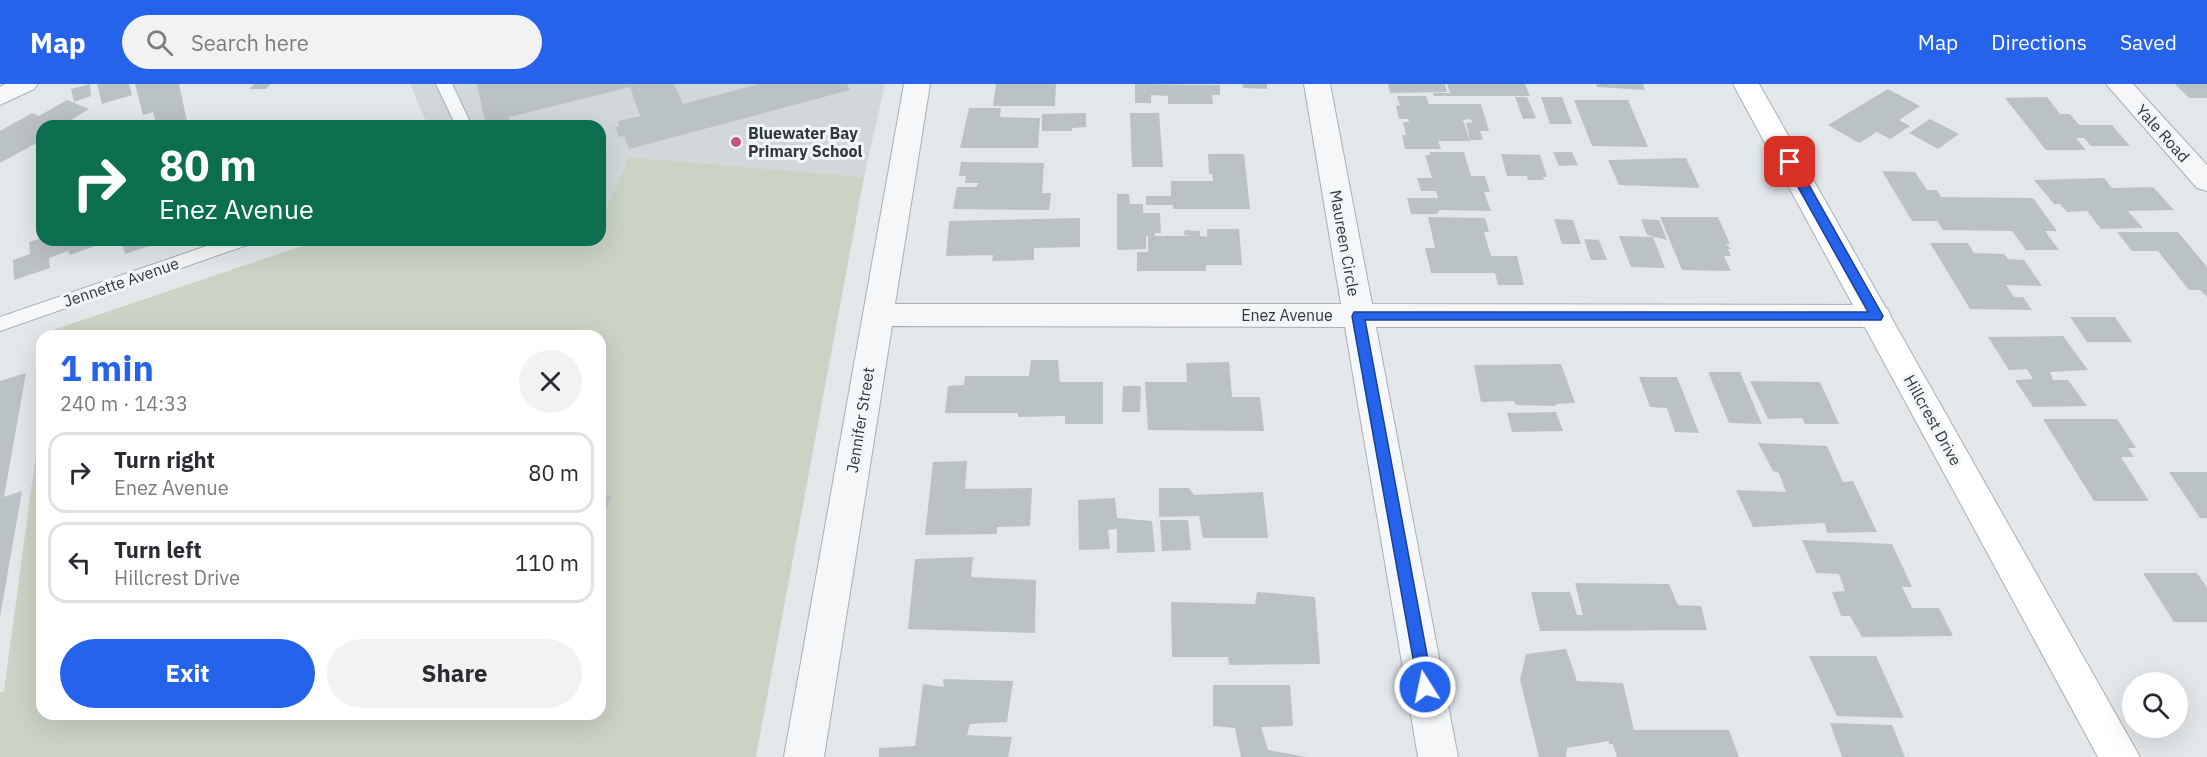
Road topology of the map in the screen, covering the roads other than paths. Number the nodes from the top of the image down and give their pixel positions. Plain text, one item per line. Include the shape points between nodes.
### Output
1 (25, 84) edge
2 (444, 84) edge
3 (917, 84) edge
4 (1317, 84) edge
5 (1746, 84) edge
6 (2119, 84) edge
7 (0, 97) edge
8 (461, 120) edge
9 (2207, 183) edge
10 (226, 246) edge
11 (878, 315) junction
12 (1358, 316) junction
13 (1876, 316) junction
14 (0, 324) edge
15 (804, 757) edge
16 (1438, 757) edge
17 (2120, 757) edge

1 - 7 street
2 - 8 lane
3 - 11 street, Jennifer Street
4 - 12 street, Maureen Circle
5 - 13 street, Hillcrest Drive
6 - 9 street, Yale Road
10 - 14 lane, Jennette Avenue
11 - 12 street, Enez Avenue
11 - 15 street, Jennifer Street
12 - 13 street, Enez Avenue
12 - 16 street, Maureen Circle
13 - 17 street, Hillcrest Drive

